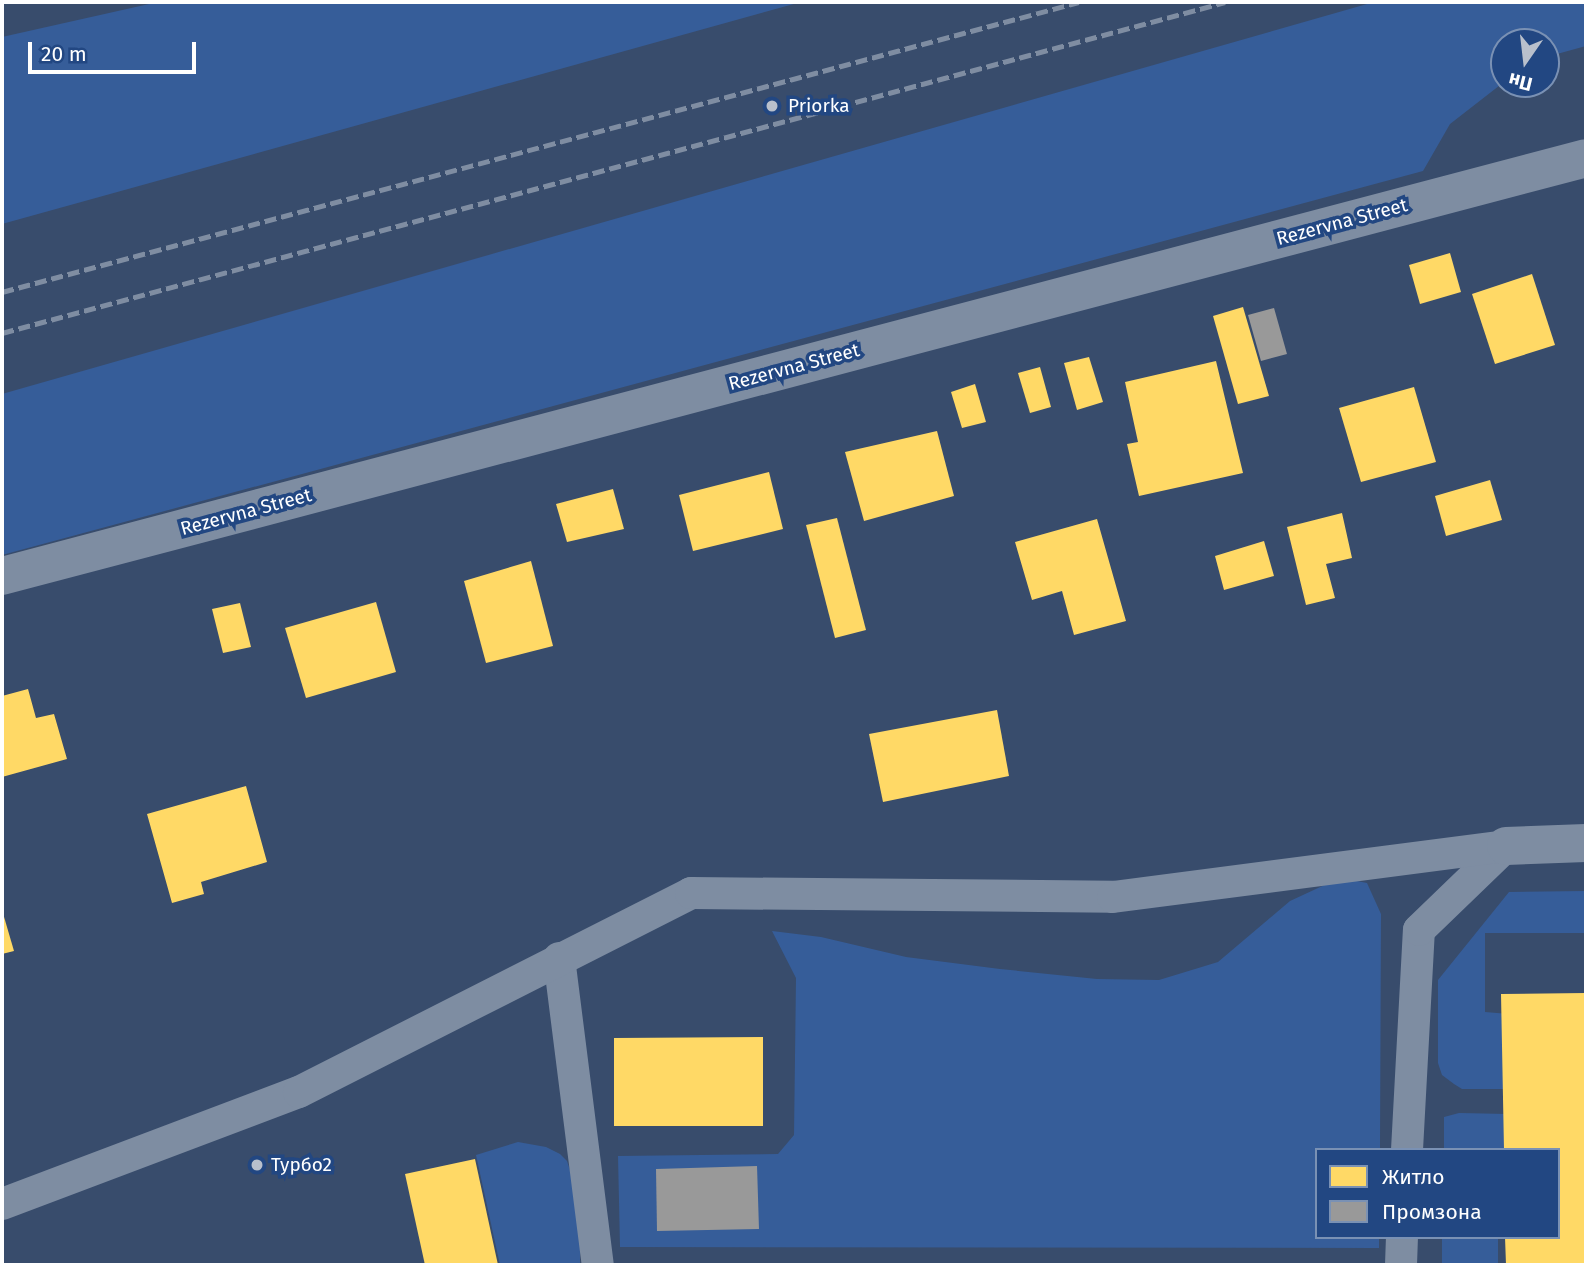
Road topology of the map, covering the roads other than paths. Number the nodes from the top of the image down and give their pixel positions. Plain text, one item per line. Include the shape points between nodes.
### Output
1 (1586, 158) edge
2 (2, 576) edge
3 (1586, 843) edge
4 (1506, 846) junction
5 (559, 958) junction
6 (1407, 1148) edge
7 (2, 1204) edge
8 (1402, 1239) edge
9 (598, 1265) edge
10 (1401, 1265) edge

1 - 2 street, Rezervna Street
3 - 4 street
4 - 5 lane via 1113,897 691,893
4 - 6 lane via 1419,930
5 - 7 lane via 299,1092
5 - 9 lane
8 - 10 lane

